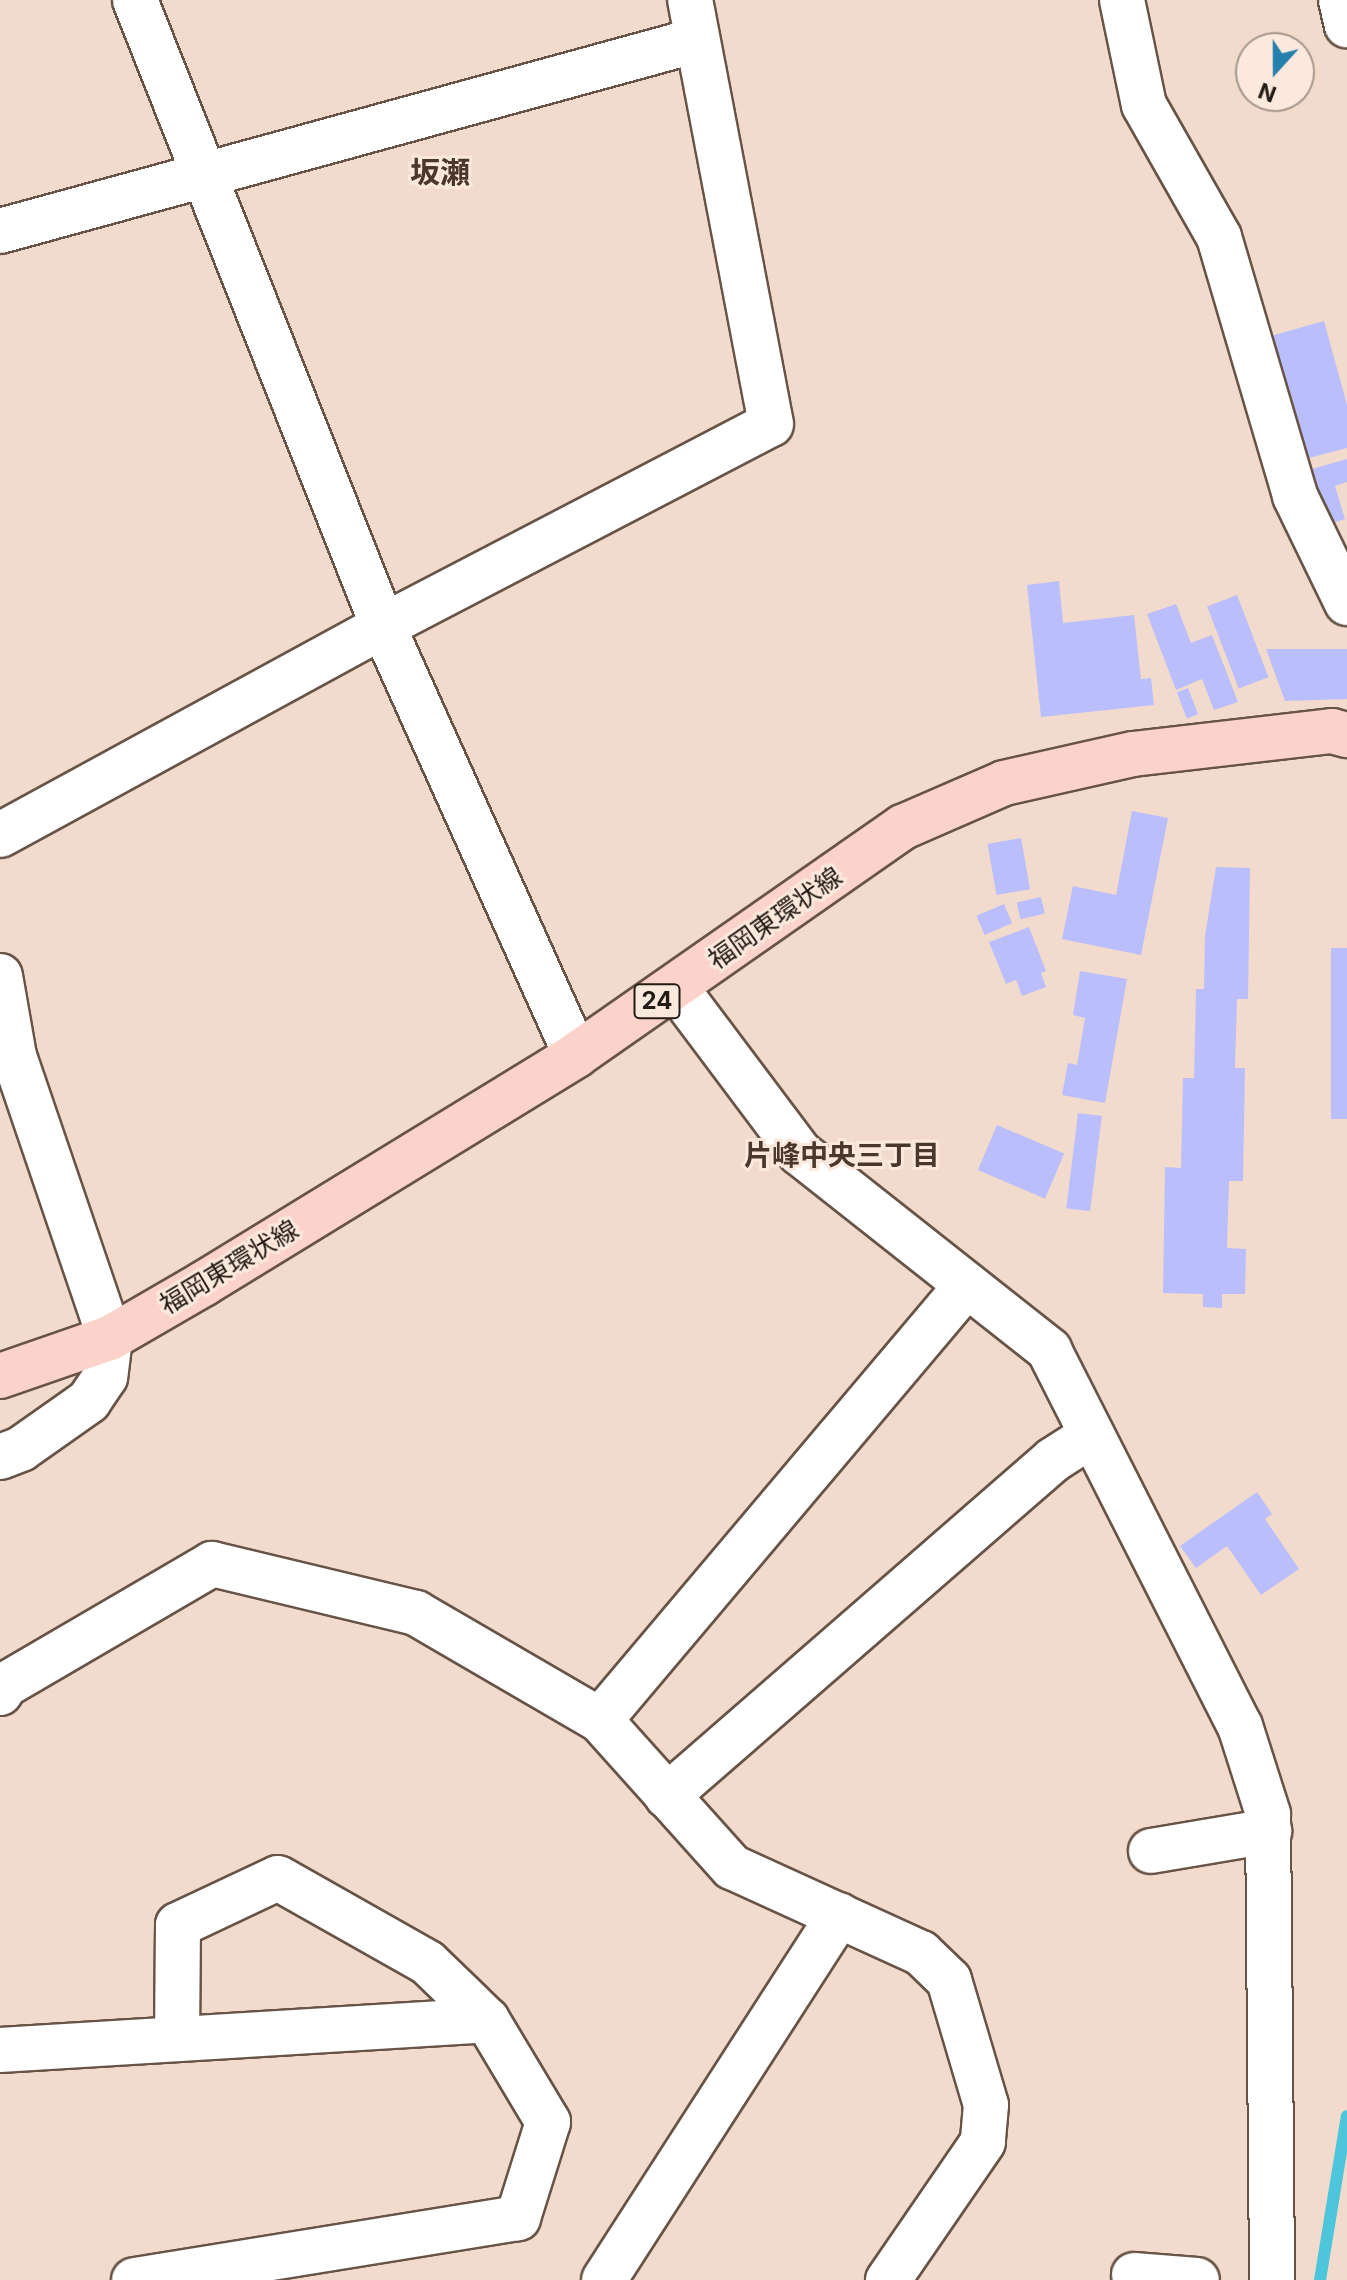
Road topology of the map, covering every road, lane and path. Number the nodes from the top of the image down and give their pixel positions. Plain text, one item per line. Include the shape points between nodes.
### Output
1 (135, 0) edge
2 (1122, 0) edge
3 (1341, 0) edge
4 (694, 20) edge
5 (1347, 25) edge
6 (205, 172) junction
7 (0, 231) edge
8 (1346, 597) edge
9 (383, 626) junction
10 (1347, 735) edge
11 (0, 835) edge
12 (0, 976) edge
13 (676, 988) junction
14 (576, 1055) junction
15 (967, 1285) junction
16 (110, 1338) junction
17 (0, 1376) edge
18 (1092, 1435) junction
19 (0, 1457) edge
20 (0, 1693) edge
21 (609, 1730) junction
22 (667, 1796) junction
23 (1269, 1831) junction
24 (1151, 1851) dead end
25 (839, 1915) junction
26 (487, 2020) junction
27 (177, 2039) junction
28 (0, 2050) edge
29 (1134, 2275) dead end
30 (184, 2277) edge
31 (134, 2280) edge
32 (604, 2280) edge
33 (888, 2280) edge
34 (1197, 2280) edge
35 (1272, 2280) edge

1 - 6 street
2 - 8 street via 1144,105 1219,237 1295,496
3 - 5 street
4 - 6 street
4 - 9 street via 771,424
6 - 7 street
6 - 9 street
9 - 11 street
9 - 14 street
10 - 13 main road, 福岡東環状線 / 24 via 1332,731 1133,754 1004,783 903,827
12 - 16 street via 14,1056
13 - 14 main road, 福岡東環状線 / 24
13 - 15 street via 800,1153
14 - 16 main road, 福岡東環状線 / 24
15 - 18 street via 1049,1350
15 - 21 street
16 - 17 main road, 福岡東環状線 / 24
16 - 19 street via 105,1377 89,1401 21,1449
18 - 22 street via 1053,1460
18 - 23 street via 1240,1726
20 - 21 street via 5,1685 212,1564 416,1613
21 - 22 street
22 - 25 street via 732,1867
23 - 24 street
23 - 35 street
25 - 32 street
25 - 33 street via 921,1953 949,1980 986,2105 983,2142
26 - 27 street
26 - 27 street via 428,1963 278,1878 178,1925
26 - 30 street via 548,2122 518,2218
27 - 28 street
29 - 34 street
30 - 31 street

